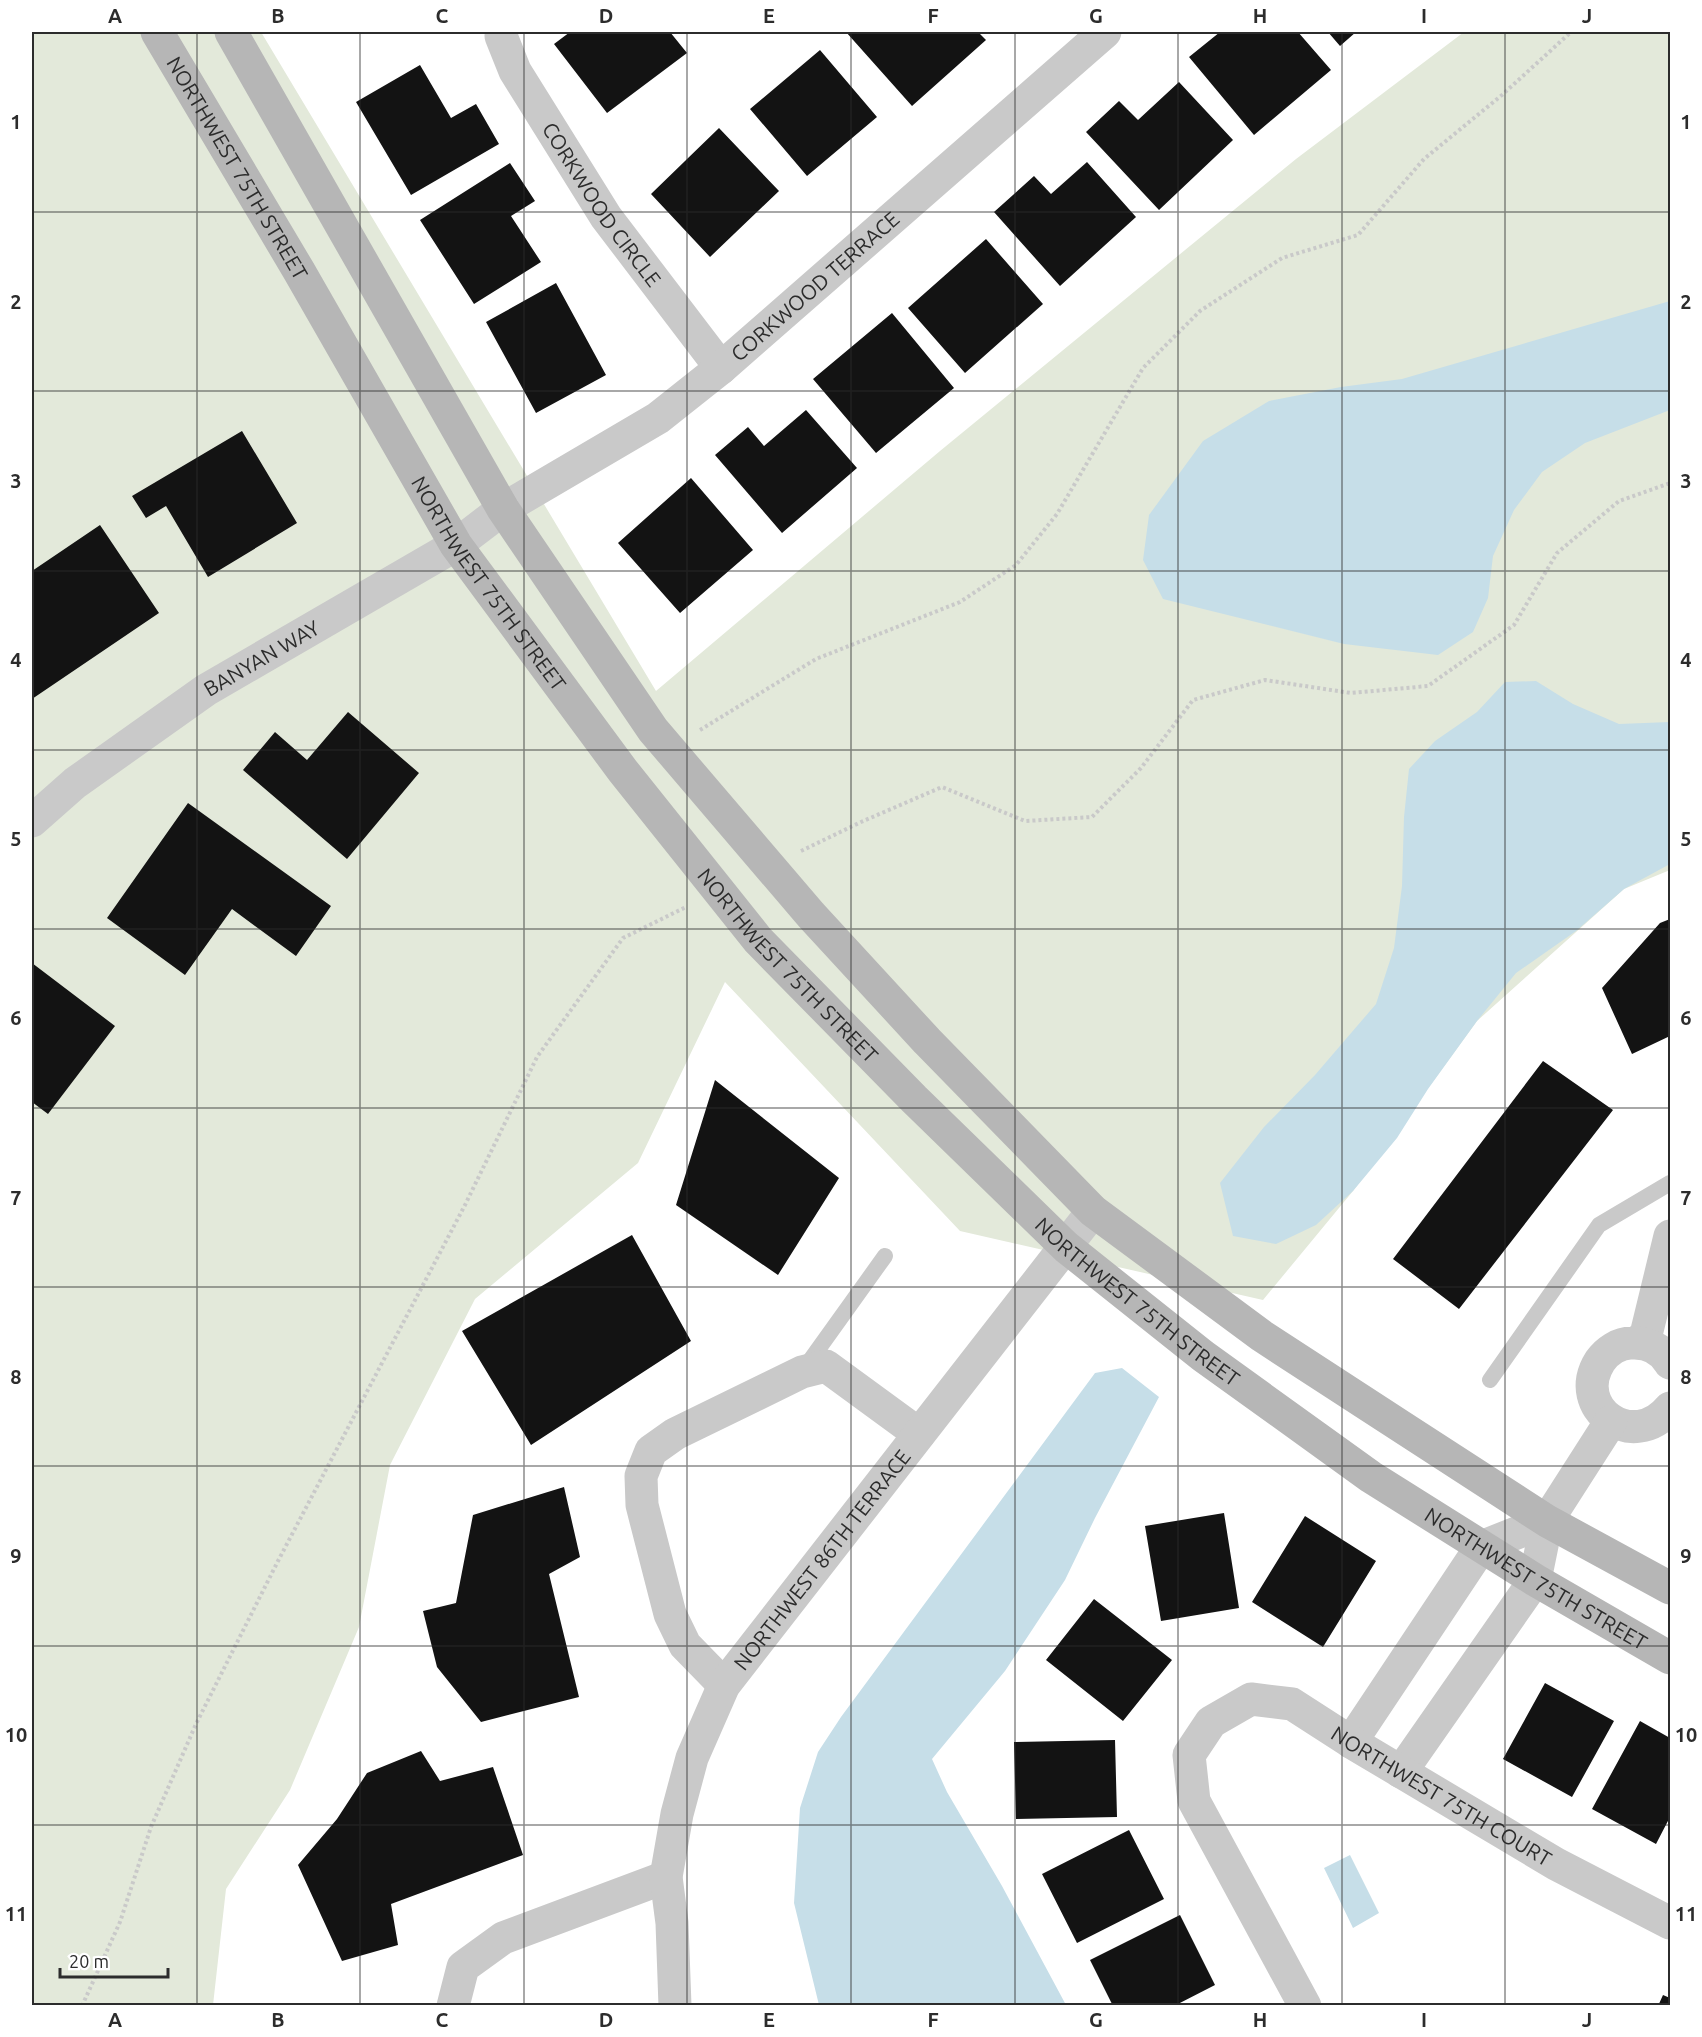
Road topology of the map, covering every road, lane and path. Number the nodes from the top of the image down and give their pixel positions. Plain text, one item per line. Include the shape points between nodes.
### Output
1 (157, 32) edge
2 (231, 32) edge
3 (502, 32) edge
4 (1105, 32) edge
5 (1571, 32) edge
6 (721, 368) junction
7 (1671, 483) edge
8 (503, 509) junction
9 (456, 545) junction
10 (670, 749) junction
11 (32, 821) edge
12 (771, 866) junction
13 (720, 891) junction
14 (1671, 1183) edge
15 (1093, 1211) junction
16 (1671, 1236) edge
17 (1066, 1247) junction
18 (885, 1256) dead end
19 (1644, 1343) junction
20 (1671, 1363) edge
21 (802, 1372) junction
22 (1490, 1380) dead end
23 (1668, 1417) edge
24 (1611, 1421) junction
25 (919, 1434) junction
26 (1547, 1521) junction
27 (1481, 1547) junction
28 (1535, 1580) junction
29 (1671, 1588) edge
30 (1671, 1659) edge
31 (724, 1685) junction
32 (1351, 1742) junction
33 (1401, 1772) junction
34 (666, 1877) junction
35 (1671, 1923) edge
36 (81, 2006) edge
37 (453, 2006) edge
38 (675, 2006) edge
39 (1305, 2006) edge

1 - 9 street, NORTHWEST 75TH STREET
2 - 8 street, NORTHWEST 75TH STREET
3 - 6 street, CORKWOOD CIRCLE via 515,71 606,217
4 - 6 street, CORKWOOD TERRACE
5 - 10 path via 1424,159 1358,235 1282,258 1200,311 1143,368 1057,513 1016,565 960,602 816,659
6 - 8 street, CORKWOOD TERRACE via 658,418
7 - 12 path via 1619,501 1557,552 1514,625 1428,687 1351,693 1264,680 1193,700 1141,768 1092,817 1025,821 942,787
8 - 9 street, BANYAN WAY
8 - 10 street, NORTHWEST 75TH STREET via 653,730
9 - 11 street, BANYAN WAY via 206,690 75,783
9 - 13 street, NORTHWEST 75TH STREET via 623,771
10 - 12 street, NORTHWEST 75TH STREET
12 - 15 street, NORTHWEST 75TH STREET via 927,1041
13 - 17 street, NORTHWEST 75TH STREET via 758,940
13 - 36 path via 623,938 537,1058 196,1724 151,1827 120,1922
14 - 22 lane via 1599,1226
15 - 17 street, NORTHWEST 86TH TERRACE
15 - 26 street, NORTHWEST 75TH STREET via 1262,1336
16 - 19 street
17 - 25 street, NORTHWEST 86TH TERRACE
17 - 27 street, NORTHWEST 75TH STREET via 1212,1363 1371,1478
18 - 21 lane
19 - 20 street via 1657,1348
19 - 24 street via 1629,1342 1615,1347 1596,1368 1592,1382 1594,1397
21 - 25 street, NORTHWEST 86TH TERRACE via 826,1366
21 - 31 street, NORTHWEST 86TH TERRACE via 675,1434 651,1451 641,1476 642,1505 670,1614 685,1645
23 - 24 street via 1638,1428
24 - 26 street
25 - 31 street, NORTHWEST 86TH TERRACE
26 - 27 street
26 - 28 street
26 - 29 street, NORTHWEST 75TH STREET
27 - 28 street, NORTHWEST 75TH STREET
27 - 32 street
28 - 30 street, NORTHWEST 75TH STREET
28 - 33 street
31 - 34 street, NORTHWEST 86TH TERRACE via 692,1758
32 - 33 street, NORTHWEST 75TH COURT
32 - 39 street, NORTHWEST 75TH COURT via 1292,1704 1251,1699 1211,1722 1189,1755 1194,1801
33 - 35 street, NORTHWEST 75TH COURT via 1556,1864
34 - 37 street via 503,1938 463,1967
34 - 38 street, NORTHWEST 86TH TERRACE

